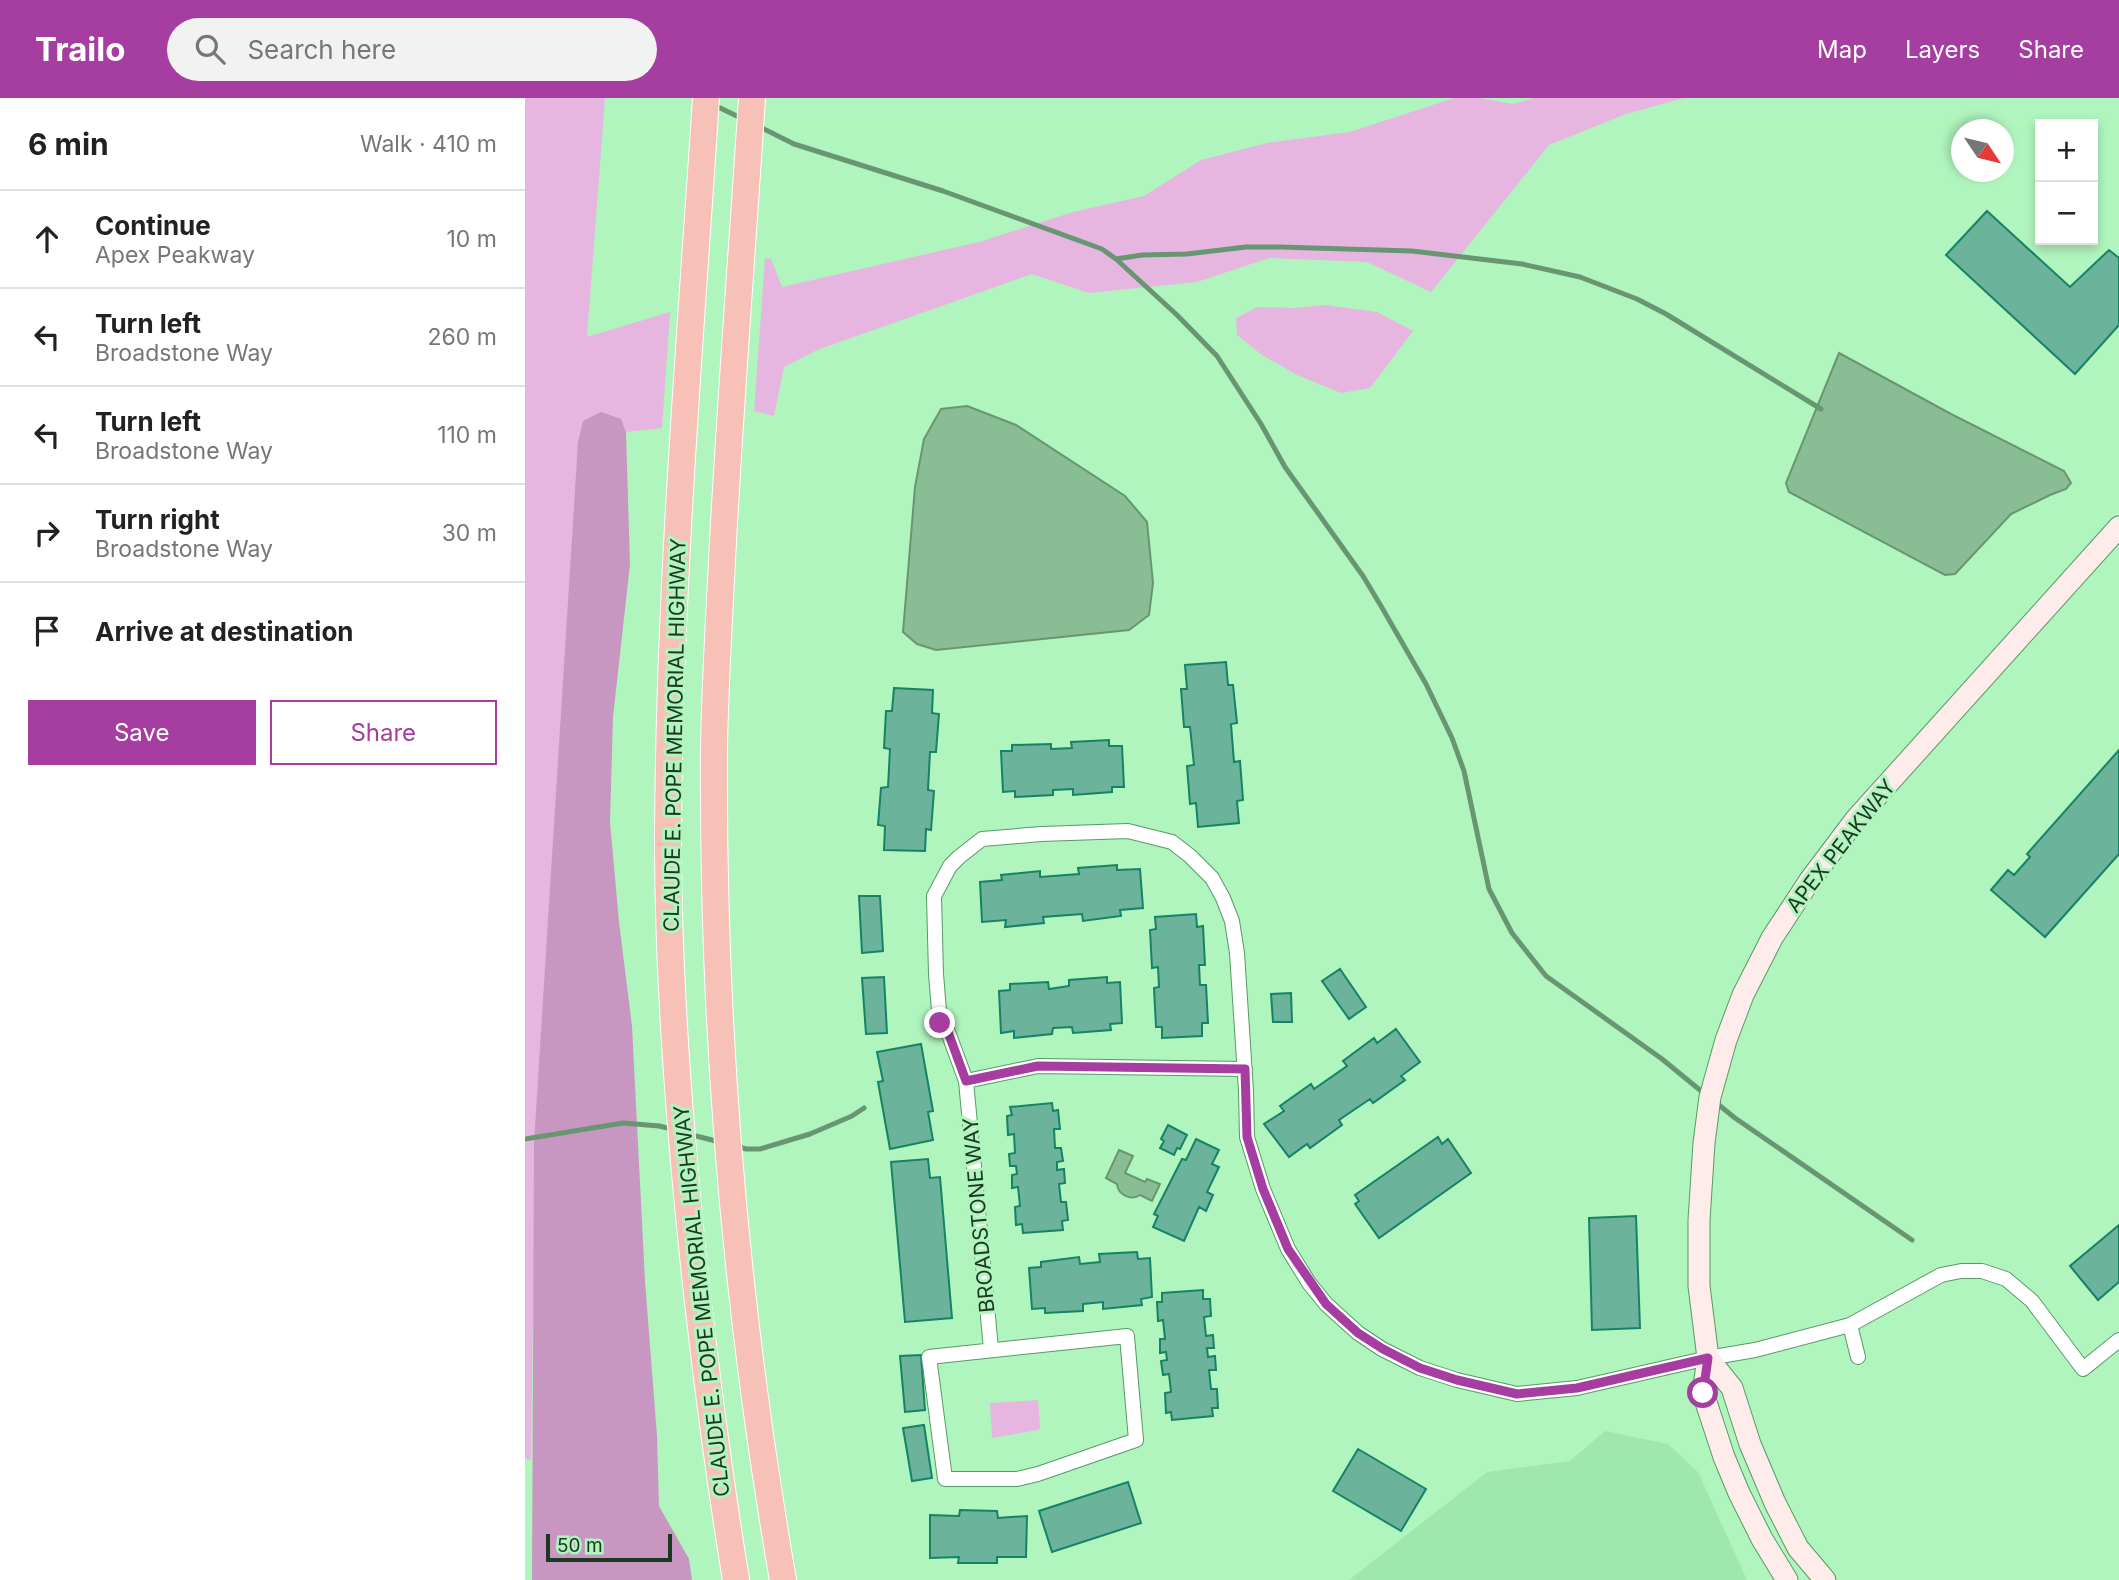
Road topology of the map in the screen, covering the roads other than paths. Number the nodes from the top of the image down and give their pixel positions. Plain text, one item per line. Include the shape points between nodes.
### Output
1 (706, 98) edge
2 (752, 98) edge
3 (2119, 527) edge
4 (1245, 1069) junction
5 (966, 1081) junction
6 (1850, 1325) junction
7 (2119, 1340) edge
8 (991, 1349) junction
9 (1858, 1357) dead end
10 (1708, 1358) junction
11 (736, 1580) edge
12 (783, 1580) edge
13 (1787, 1580) edge
14 (1825, 1580) edge

1 - 11 highway, CLAUDE E. POPE MEMORIAL HIGHWAY via 672,652 669,866 684,1172 708,1390
2 - 12 highway, CLAUDE E. POPE MEMORIAL HIGHWAY via 720,596 715,859 727,1133 738,1262
3 - 10 main road, APEX PEAKWAY via 1856,820 1810,880 1743,995 1712,1088 1703,1143 1699,1286
4 - 5 street via 1038,1066
4 - 5 street, BROADSTONE WAY via 1233,920 1212,878 1172,842 1128,831 1079,833 982,839 958,857 934,896 940,1023 948,1032
4 - 10 street, BROADSTONE WAY via 1247,1137 1288,1249 1326,1304 1383,1349 1420,1368 1517,1394 1577,1388
5 - 8 street, BROADSTONE WAY
6 - 7 street, BROADSTONE WAY via 1941,1275 1982,1272 2006,1279 2032,1301 2083,1369
6 - 9 street
6 - 10 street, BROADSTONE WAY
8 - 8 street via 1127,1336 1136,1440 1017,1479 945,1479 929,1357
10 - 13 main road, APEX PEAKWAY via 1703,1393 1724,1457 1762,1539
10 - 14 main road via 1732,1388 1750,1444 1798,1548

